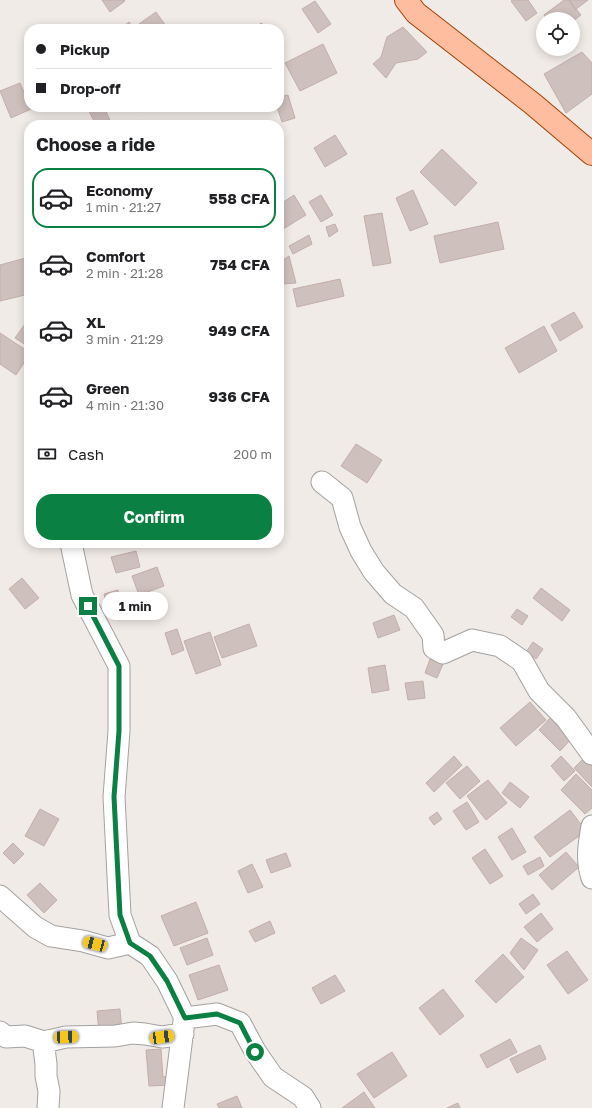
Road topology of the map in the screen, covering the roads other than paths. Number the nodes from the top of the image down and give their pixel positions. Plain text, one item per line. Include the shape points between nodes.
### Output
1 (406, 0) edge
2 (592, 154) edge
3 (322, 482) dead end
4 (72, 548) edge
5 (592, 754) edge
6 (592, 826) edge
7 (592, 878) edge
8 (0, 896) edge
9 (130, 943) junction
10 (184, 1026) junction
11 (0, 1032) edge
12 (47, 1041) junction
13 (48, 1108) edge
14 (173, 1108) edge
15 (310, 1108) edge

1 - 2 main road via 416,13 533,104
3 - 5 street via 342,498 360,551 393,594 414,608 433,636 434,648 443,653 472,640 500,646 522,661 539,691 566,718
4 - 9 street via 82,595 119,666 119,731 114,797 120,915
6 - 7 street via 588,850
8 - 9 street via 35,927 51,936 108,948
9 - 10 street via 150,956 167,981
10 - 12 street via 162,1037 133,1033 66,1037
10 - 14 street
10 - 15 street via 217,1014 240,1023 255,1052 273,1077 303,1097
11 - 12 street via 6,1037 25,1036
12 - 13 street via 44,1048 49,1091

